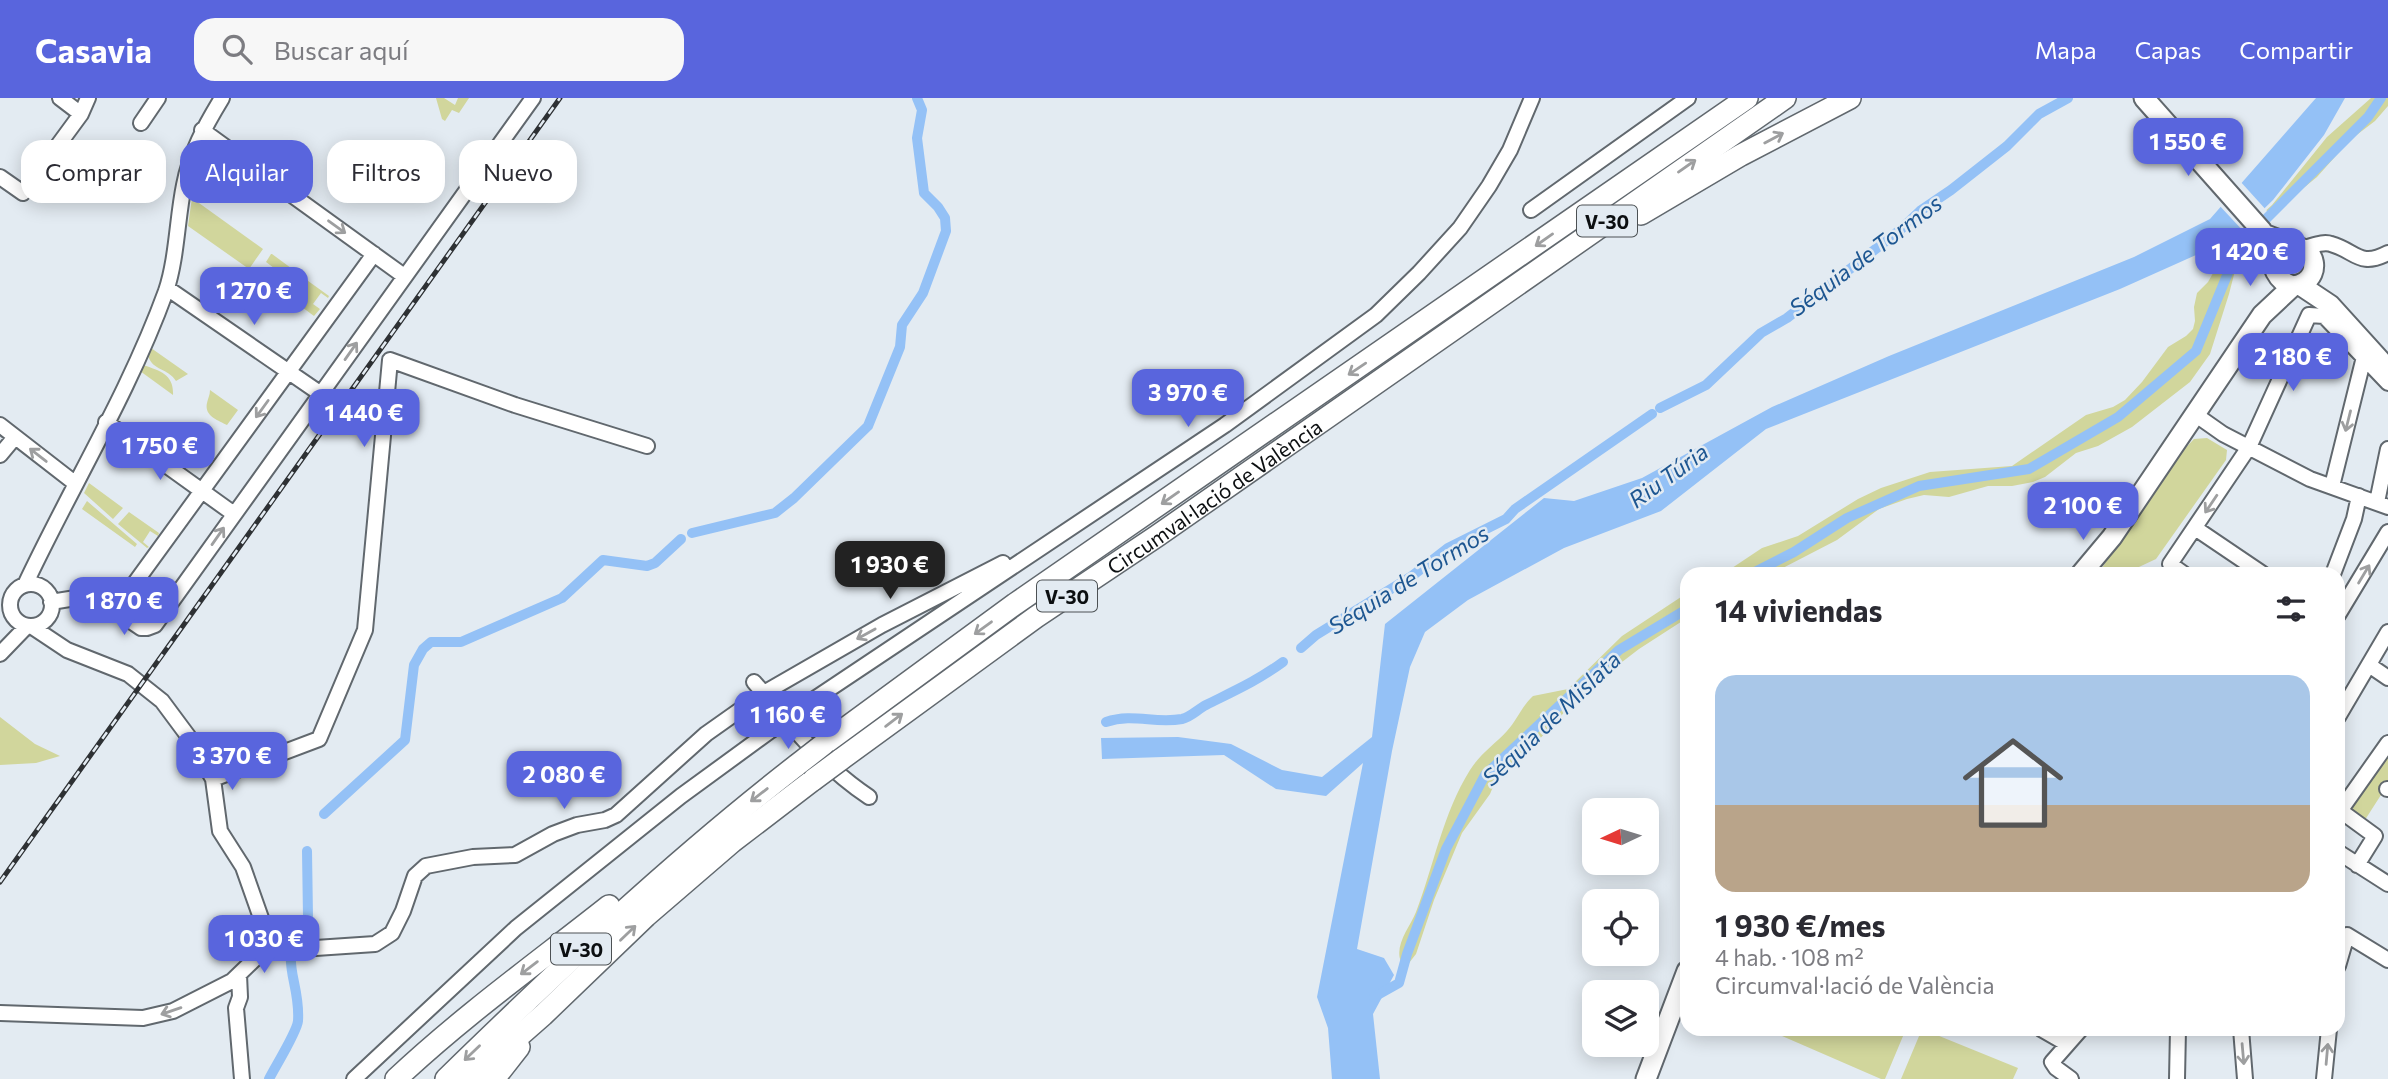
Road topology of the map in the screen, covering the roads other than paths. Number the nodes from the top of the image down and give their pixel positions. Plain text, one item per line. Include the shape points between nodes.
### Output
1 (60, 98) edge
2 (88, 98) edge
3 (158, 98) edge
4 (222, 98) edge
5 (533, 98) edge
6 (1532, 98) edge
7 (1688, 98) edge
8 (1747, 98) edge
9 (1786, 98) edge
10 (1850, 98) edge
11 (2144, 98) edge
12 (82, 114) junction
13 (141, 124) dead end
14 (202, 131) junction
15 (0, 177) edge
16 (1531, 210) dead end
17 (2264, 233) junction
18 (2388, 253) edge
19 (374, 254) junction
20 (2303, 266) junction
21 (2275, 269) junction
22 (404, 276) junction
23 (167, 288) junction
24 (2323, 309) junction
25 (2262, 315) junction
26 (1430, 345) junction
27 (2364, 357) junction
28 (2388, 369) edge
29 (289, 372) junction
30 (2388, 383) edge
31 (321, 394) junction
32 (2196, 415) junction
33 (106, 422) junction
34 (0, 425) edge
35 (15, 436) junction
36 (647, 446) dead end
37 (2249, 447) junction
38 (2388, 449) edge
39 (0, 455) edge
40 (76, 484) junction
41 (2332, 486) junction
42 (203, 492) junction
43 (2359, 496) junction
44 (2382, 505) edge
45 (234, 514) junction
46 (2195, 528) junction
47 (2388, 532) edge
48 (1037, 550) junction
49 (2087, 567) edge
50 (2174, 567) edge
51 (2253, 567) edge
52 (2336, 567) edge
53 (32, 585) junction
54 (0, 589) edge
55 (2345, 603) edge
56 (51, 608) junction
57 (116, 609) junction
58 (21, 620) junction
59 (2388, 632) edge
60 (57, 642) junction
61 (0, 654) edge
62 (2368, 665) junction
63 (2388, 678) edge
64 (759, 688) junction
65 (2345, 705) edge
66 (2388, 743) edge
67 (213, 779) junction
68 (869, 797) dead end
69 (2345, 802) edge
70 (2345, 814) edge
71 (721, 824) junction
72 (2345, 857) edge
73 (2357, 866) junction
74 (2388, 884) edge
75 (267, 941) junction
76 (2345, 942) edge
77 (2388, 960) edge
78 (230, 981) junction
79 (1680, 990) edge
80 (236, 1008) junction
81 (0, 1013) edge
82 (543, 1015) junction
83 (2053, 1036) edge
84 (2074, 1036) edge
85 (2178, 1036) edge
86 (2242, 1036) edge
87 (2328, 1036) edge
88 (2067, 1044) junction
89 (1649, 1075) edge
90 (242, 1079) edge
91 (354, 1079) edge
92 (396, 1079) edge
93 (446, 1079) edge
94 (470, 1079) edge
95 (494, 1079) edge
96 (2071, 1079) edge
97 (2177, 1079) edge
98 (2245, 1079) edge
99 (2325, 1079) edge

1 - 12 street
2 - 12 street
3 - 13 street
4 - 14 street
5 - 22 street
6 - 48 street via 1489,186 1460,228 1394,300 1225,425
7 - 16 street
8 -> 71 highway, Circumval·lació de València / V-30, bridge via 1026,597
26 -> 9 highway, Circumval·lació de València / V-30
26 -> 10 highway via 1609,232
11 - 17 main road
12 - 15 street via 23,193
14 -> 19 street
14 - 23 street via 184,184
17 - 20 main road
17 - 21 main road
18 - 20 street via 2361,259 2335,251
19 - 22 street
19 - 29 street
20 - 21 main road via 2280,280
20 - 21 main road via 2280,251
20 - 24 main road
20 - 25 main road
21 - 25 main road
31 -> 22 street
23 - 29 street
23 - 33 street
24 - 27 street
24 - 28 main road
24 - 37 street via 2309,315
25 - 32 main road
82 -> 26 highway, Circumval·lació de València / V-30, bridge via 646,916 813,780 1025,624
27 - 30 street
27 -> 41 street
29 - 31 street
29 -> 42 street
31 - 45 street
32 - 37 street
32 - 49 main road
33 - 40 street
33 - 42 street
34 - 35 street
35 - 39 street
40 -> 35 street
36 - 67 street via 390,360 365,630 319,739
37 - 41 street
37 -> 46 street
38 - 44 street
40 - 53 street via 38,557
41 - 43 street
42 - 45 street
42 - 57 street
43 - 44 street
43 - 52 street
57 -> 45 street via 141,628 155,625
46 - 50 street via 2170,564
46 - 51 street
55 -> 47 street
48 -> 64 street via 999,564
48 - 91 street, bridge via 798,710 681,796 516,928
53 - 56 street via 47,592
53 - 58 street via 11,597
54 - 58 street
56 - 57 street via 88,596
56 - 58 street via 43,623
56 - 60 street
58 - 60 street
58 - 61 street
59 - 62 street
60 - 67 street via 142,683 175,718
62 - 63 street
62 - 65 street
64 - 68 street via 806,744 842,779
64 - 75 street via 615,815 553,834 514,855 426,866 415,876 392,933 375,944 290,950
66 - 69 street
67 - 75 street via 220,831 243,867
70 - 73 street via 2375,836
71 -> 92 highway via 493,995
71 -> 93 highway, Circumval·lació de València / V-30
72 - 73 street
73 - 74 street
75 - 78 street
76 - 77 street via 2347,935
78 - 80 street via 229,997
78 - 80 street via 240,997
78 -> 81 street via 173,1011 142,1018
79 - 89 main road
80 - 90 street
82 - 94 highway, Circumval·lació de València / V-30
82 - 95 highway
83 - 88 street
84 - 88 street
85 - 97 street
86 -> 98 street
99 -> 87 street
88 - 96 street via 2052,1062

